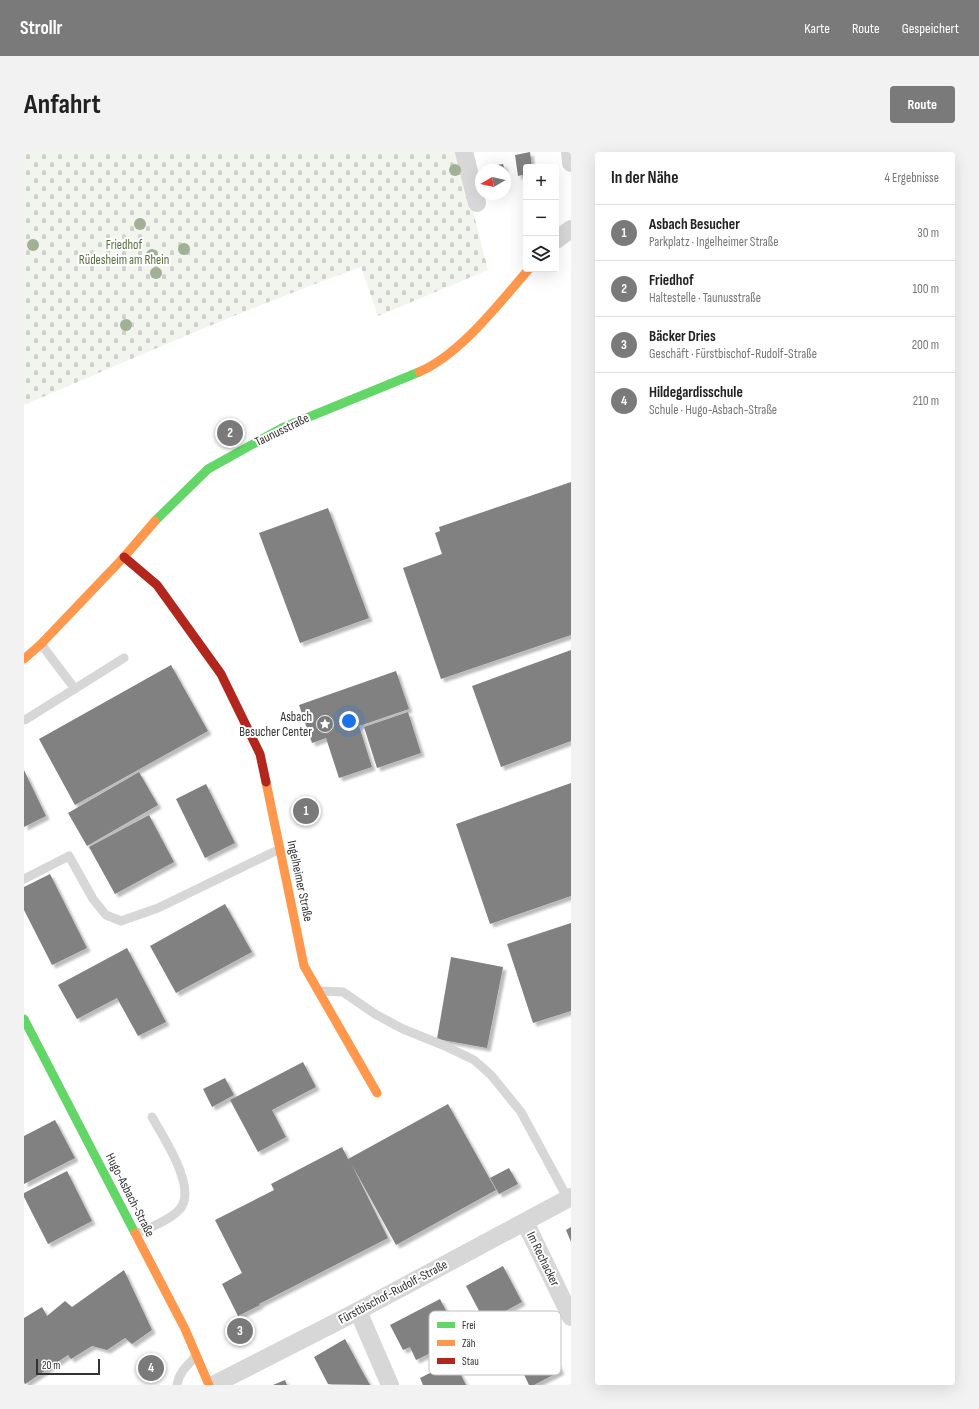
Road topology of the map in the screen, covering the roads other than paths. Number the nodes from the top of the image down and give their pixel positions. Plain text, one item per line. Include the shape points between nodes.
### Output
1 (464, 152) edge
2 (570, 152) edge
3 (571, 163) edge
4 (477, 203) dead end
5 (571, 228) edge
6 (559, 238) edge
7 (526, 272) edge
8 (124, 557) junction
9 (41, 644) junction
10 (124, 658) dead end
11 (24, 659) edge
12 (75, 689) junction
13 (25, 720) edge
14 (280, 849) junction
15 (24, 879) edge
16 (318, 991) junction
17 (24, 1019) edge
18 (377, 1093) dead end
19 (152, 1117) dead end
20 (569, 1198) edge
21 (525, 1222) junction
22 (136, 1234) junction
23 (358, 1311) junction
24 (571, 1317) edge
25 (196, 1356) junction
26 (178, 1385) edge
27 (209, 1385) edge
28 (213, 1385) edge
29 (390, 1385) edge

1 - 4 street
2 - 3 street
5 - 6 street
7 - 8 street, Taunusstraße via 466,339 439,361 282,428 208,469 148,528
8 - 9 street, Taunusstraße
8 - 14 street, Ingelheimer Straße via 157,585 221,674 260,754
9 - 11 street, Taunusstraße
9 - 12 lane
10 - 12 lane
12 - 13 lane
14 - 15 lane via 158,908 121,921 106,915 92,899 69,856
14 - 16 street, Ingelheimer Straße via 304,966
16 - 18 street, Ingelheimer Straße
16 - 20 lane via 343,992 403,1029 474,1060 491,1075 521,1112
17 - 22 street, Hugo-Asbach-Straße
19 - 22 lane via 181,1172 186,1194 180,1210
20 - 21 street, Fürstbischof-Rudolf-Straße
21 - 23 street, Fürstbischof-Rudolf-Straße
21 - 24 street, Im Rechacker
22 - 25 street, Hugo-Asbach-Straße
23 - 28 street, Fürstbischof-Rudolf-Straße
23 - 29 street
25 - 26 lane via 184,1368 178,1378
25 - 27 street, Hugo-Asbach-Straße

